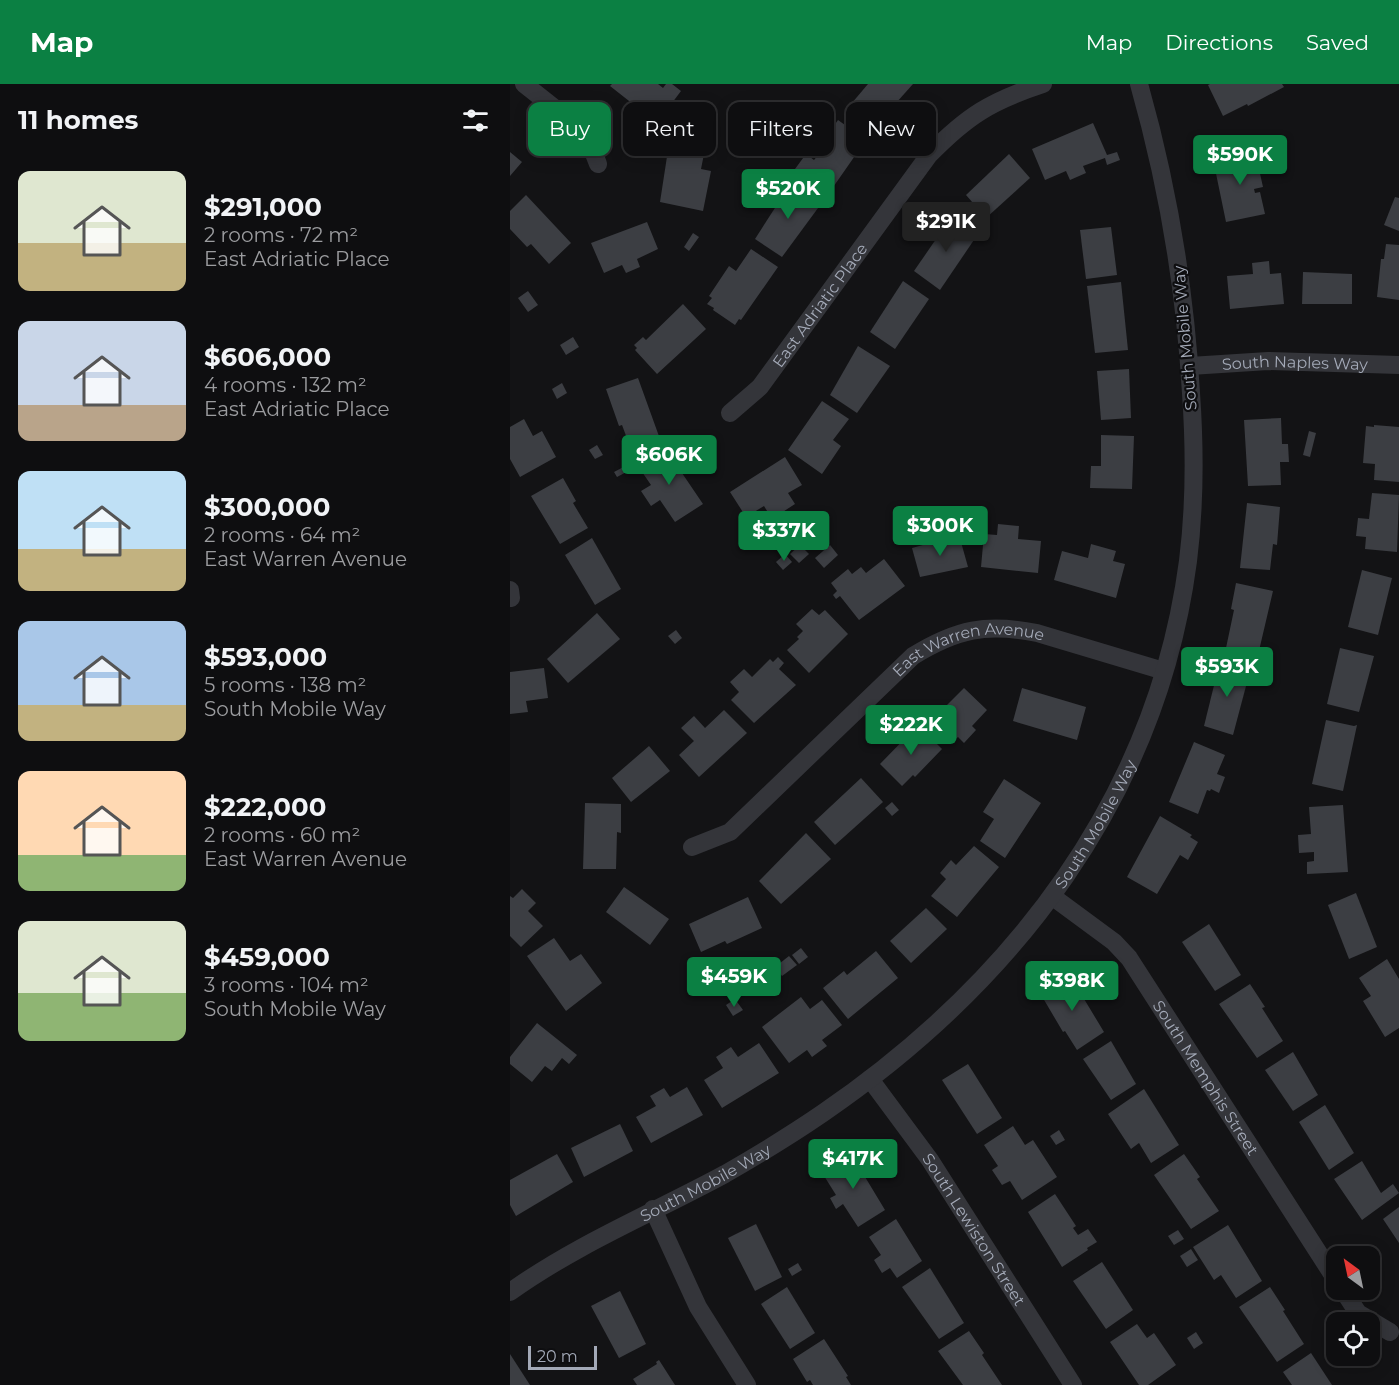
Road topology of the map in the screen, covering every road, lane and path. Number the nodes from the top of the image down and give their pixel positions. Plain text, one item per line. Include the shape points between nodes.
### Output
1 (524, 84) edge
2 (1042, 84) edge
3 (1139, 84) edge
4 (598, 164) dead end
5 (1399, 365) edge
6 (1190, 366) junction
7 (730, 412) dead end
8 (1164, 671) junction
9 (692, 847) dead end
10 (1053, 897) junction
11 (870, 1079) junction
12 (653, 1209) junction
13 (1326, 1264) edge
14 (510, 1292) edge
15 (1350, 1300) edge
16 (1390, 1332) dead end
17 (747, 1385) edge
18 (1073, 1385) edge

1 - 4 street via 586,133
2 - 7 street, East Adriatic Place via 1009,95 980,111 929,155 760,387
3 - 6 street, South Mobile Way via 1173,226
5 - 6 street, South Naples Way via 1268,361
6 - 8 street, South Mobile Way via 1192,524 1181,601
8 - 9 street, East Warren Avenue via 1016,629 965,631 938,641 913,656 730,832
8 - 10 street, South Mobile Way via 1138,744 1105,814
10 - 11 street, South Mobile Way via 972,990
10 - 13 street, South Memphis Street via 1114,942 1129,958
11 - 12 street, South Mobile Way via 822,1114 723,1175
11 - 18 street, South Lewiston Street via 930,1160
12 - 14 street, South Mobile Way via 566,1255
12 - 17 street via 698,1307
15 - 16 street via 1358,1313

